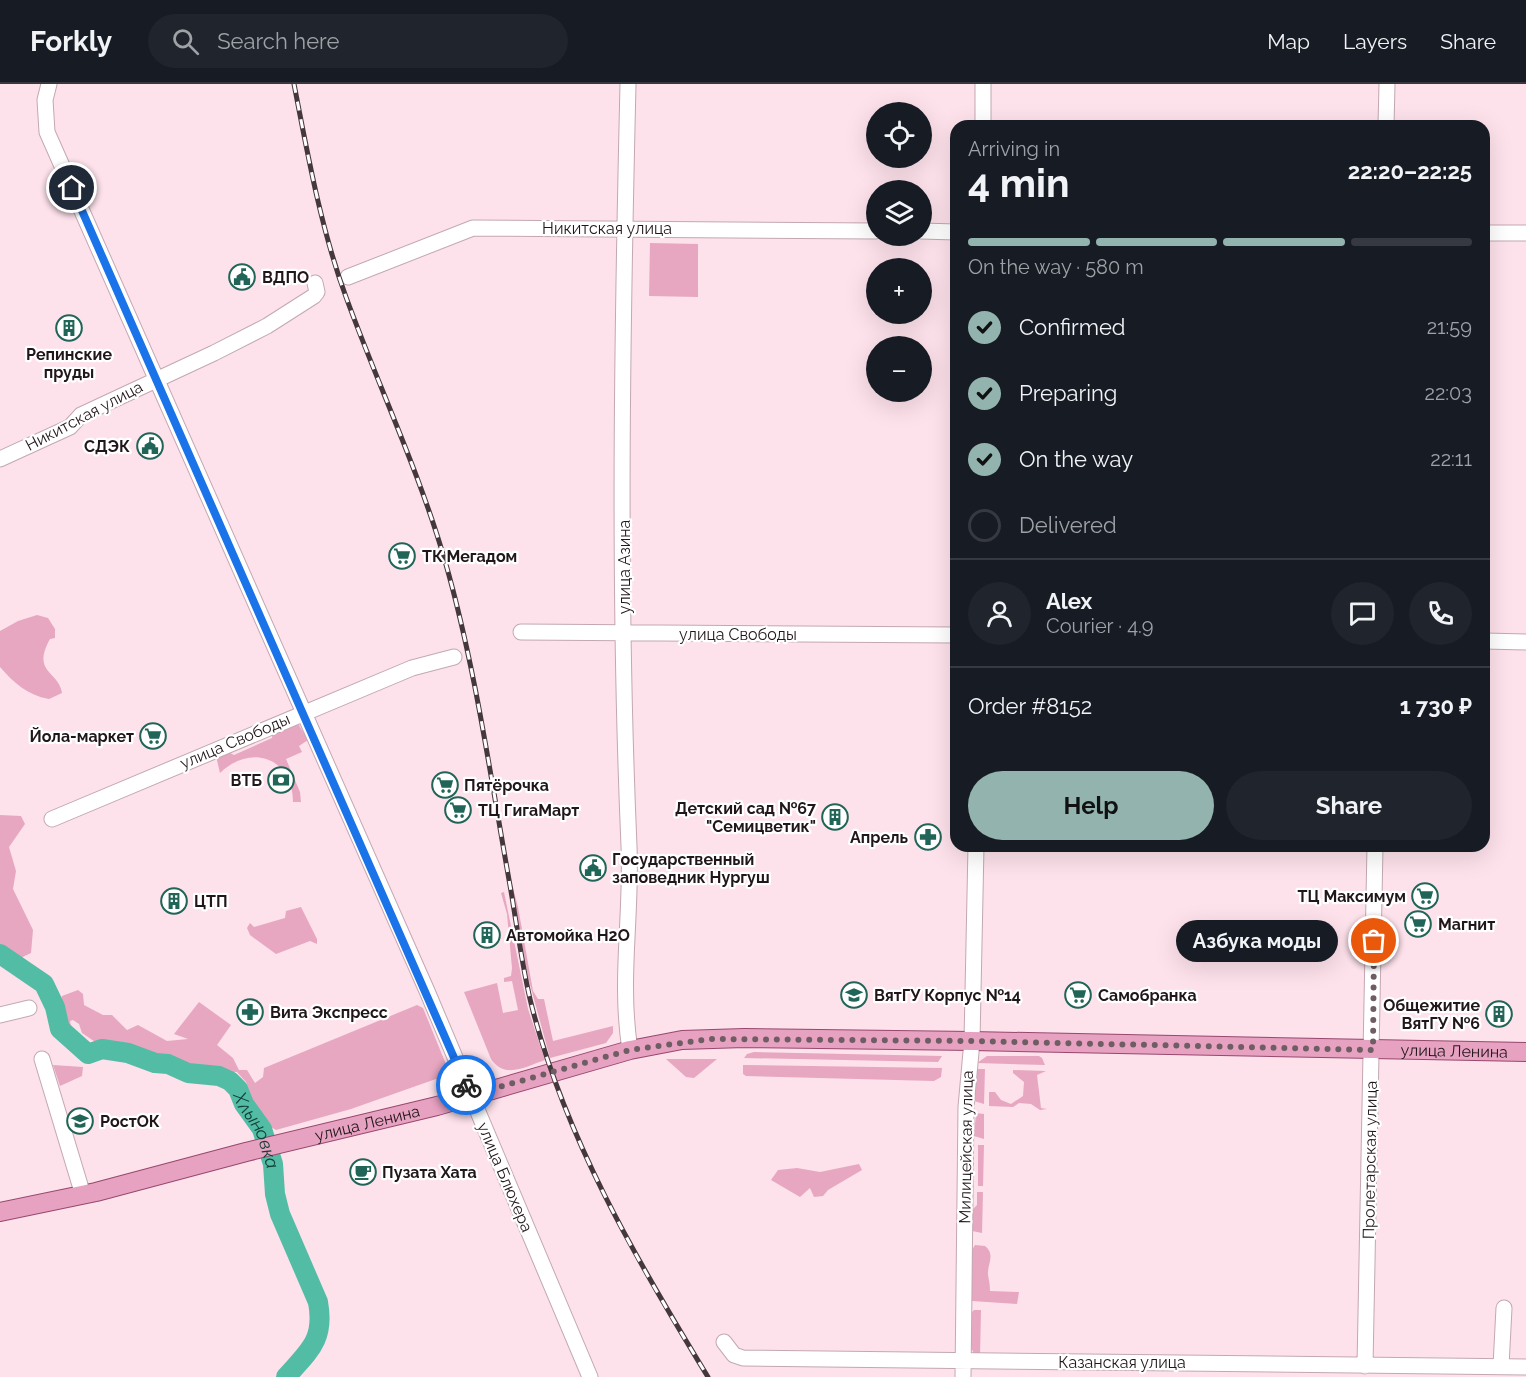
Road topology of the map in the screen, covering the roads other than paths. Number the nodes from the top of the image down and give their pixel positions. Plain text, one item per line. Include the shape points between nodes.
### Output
1 (49, 84) edge
2 (628, 84) edge
3 (983, 84) edge
4 (1387, 84) edge
5 (983, 120) edge
6 (1386, 120) edge
7 (625, 228) junction
8 (866, 231) edge
9 (932, 231) edge
10 (950, 232) edge
11 (1490, 233) edge
12 (1526, 233) edge
13 (348, 277) dead end
14 (315, 283) dead end
15 (156, 379) junction
16 (0, 459) edge
17 (522, 632) dead end
18 (623, 634) junction
19 (950, 634) edge
20 (1490, 641) edge
21 (1526, 642) edge
22 (454, 657) dead end
23 (303, 711) junction
24 (52, 819) dead end
25 (976, 852) edge
26 (1375, 852) edge
27 (29, 1008) dead end
28 (0, 1016) edge
29 (972, 1041) junction
30 (630, 1050) junction
31 (1373, 1050) junction
32 (1526, 1052) edge
33 (42, 1059) dead end
34 (471, 1095) junction
35 (83, 1194) junction
36 (0, 1212) edge
37 (1504, 1308) dead end
38 (724, 1342) dead end
39 (963, 1361) junction
40 (1501, 1366) junction
41 (1526, 1367) edge
42 (1374, 1369) edge
43 (590, 1377) edge
44 (963, 1377) edge

1 - 15 street, улица Блюхера via 45,100 47,132
2 - 7 street, улица Азина
3 - 5 street
4 - 6 street
7 - 8 street, Никитская улица
7 - 13 street, Никитская улица via 473,228
7 - 18 street, улица Азина
9 - 10 street
11 - 12 street
14 - 15 street, Никитская улица via 314,296 267,326
15 - 16 street, Никитская улица via 81,415 70,427
15 - 23 street, улица Блюхера
17 - 18 street, улица Свободы
18 - 19 street, улица Свободы
18 - 30 street, улица Азина via 630,868 625,1021
20 - 21 street
22 - 23 street, улица Свободы via 412,668
23 - 24 street, улица Свободы
23 - 34 street, улица Блюхера
25 - 29 street, Милицейская улица
26 - 31 street, Пролетарская улица
27 - 28 street
29 - 30 main road, улица Ленина via 710,1039
29 - 31 main road, улица Ленина
29 - 39 street, Милицейская улица via 966,1107
30 - 34 main road, улица Ленина
31 - 32 main road, улица Ленина
31 - 42 street, Пролетарская улица
33 - 35 street
34 - 35 main road, улица Ленина
34 - 43 street, улица Блюхера
35 - 36 main road, улица Ленина
37 - 40 street
38 - 39 street, Казанская улица via 734,1355 743,1358
39 - 42 street, Казанская улица
39 - 44 street, Милицейская улица
40 - 41 street, Казанская улица
40 - 42 street, Казанская улица

